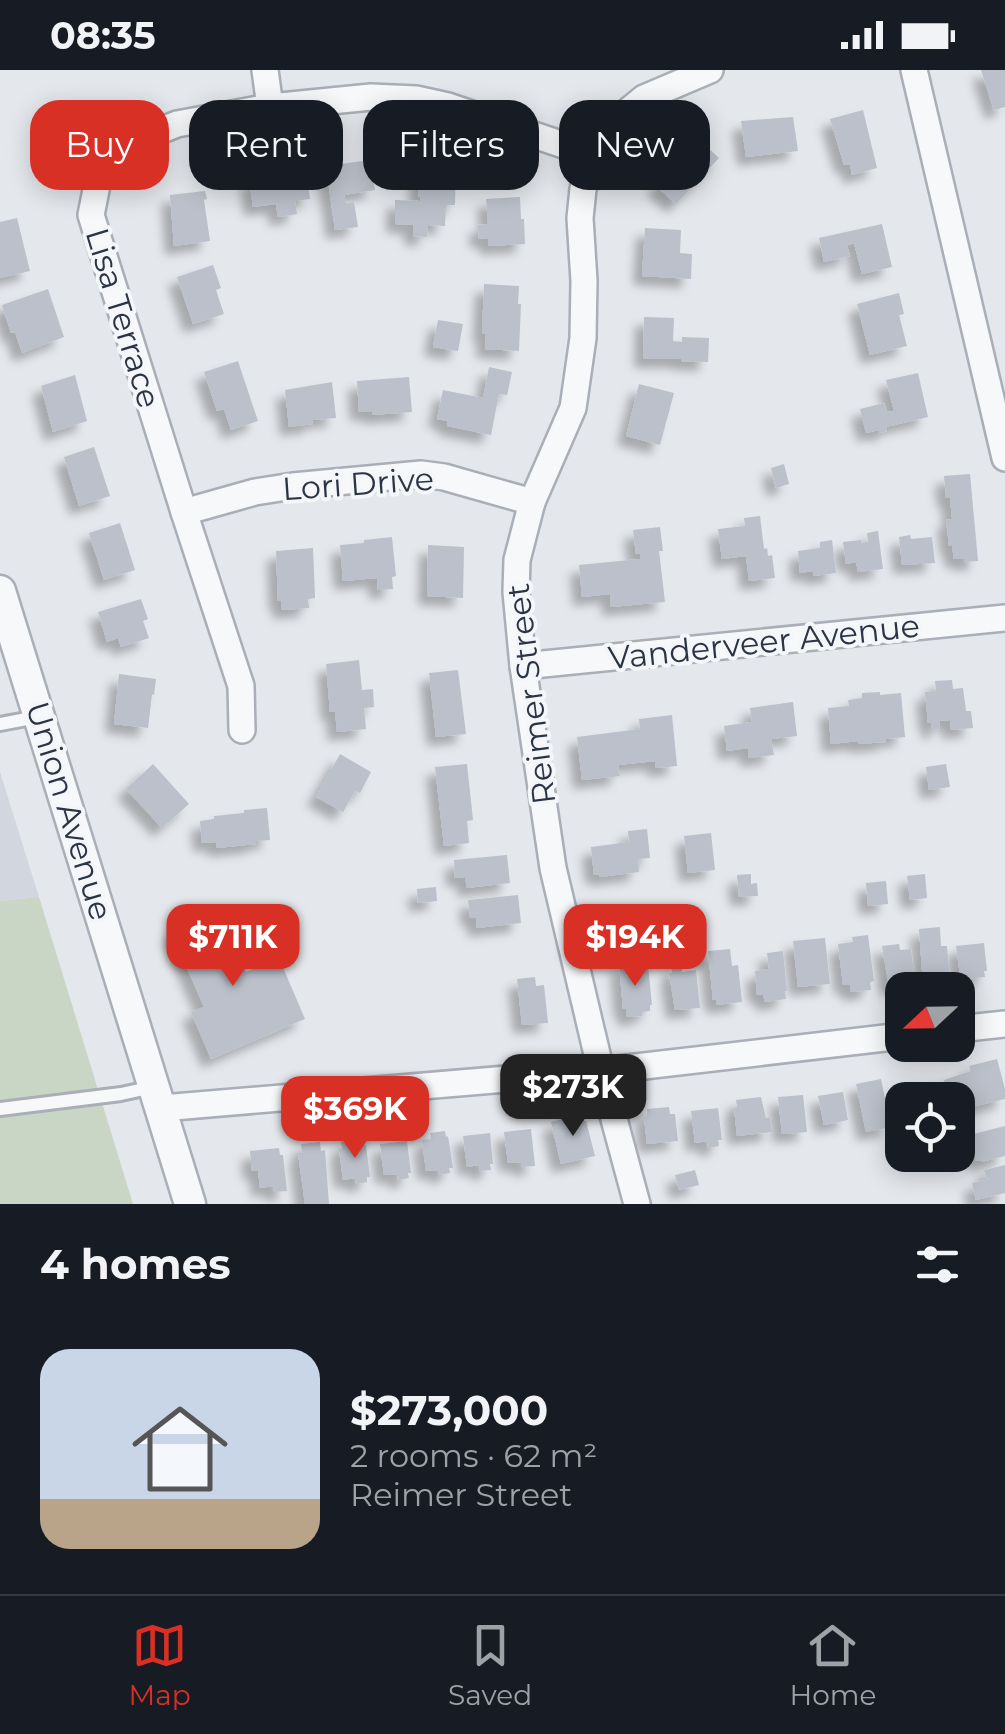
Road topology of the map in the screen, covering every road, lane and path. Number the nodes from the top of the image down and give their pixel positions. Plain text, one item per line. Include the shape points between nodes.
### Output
1 (266, 70) edge
2 (710, 70) edge
3 (914, 70) edge
4 (269, 100) edge
5 (341, 100) edge
6 (642, 100) edge
7 (189, 122) edge
8 (559, 144) edge
9 (582, 190) edge
10 (1005, 458) edge
11 (532, 502) junction
12 (184, 512) junction
13 (0, 591) edge
14 (1005, 618) edge
15 (523, 666) junction
16 (39, 716) junction
17 (0, 724) edge
18 (242, 730) dead end
19 (1005, 1024) edge
20 (975, 1028) edge
21 (885, 1038) edge
22 (601, 1071) junction
23 (159, 1097) junction
24 (0, 1109) edge
25 (190, 1204) edge
26 (637, 1204) edge

1 - 4 street
2 - 6 street, Reimer Street
3 - 10 street
5 - 8 street, Lisa Terrace via 448,106
7 - 12 street, Lisa Terrace via 137,140 108,164 91,215
9 - 11 street, Reimer Street via 582,338 573,408
11 - 12 street, Lori Drive via 421,474 255,492
11 - 15 street, Reimer Street via 516,560
12 - 18 street, Lisa Terrace via 241,686
13 - 16 street, Union Avenue
14 - 15 street, Vanderveer Avenue
15 - 22 street, Reimer Street via 554,868
16 - 17 lane
16 - 23 street, Union Avenue
19 - 20 street
21 - 22 street
22 - 23 street
22 - 26 street, Reimer Street
23 - 24 lane via 120,1094
23 - 25 street, Union Avenue

